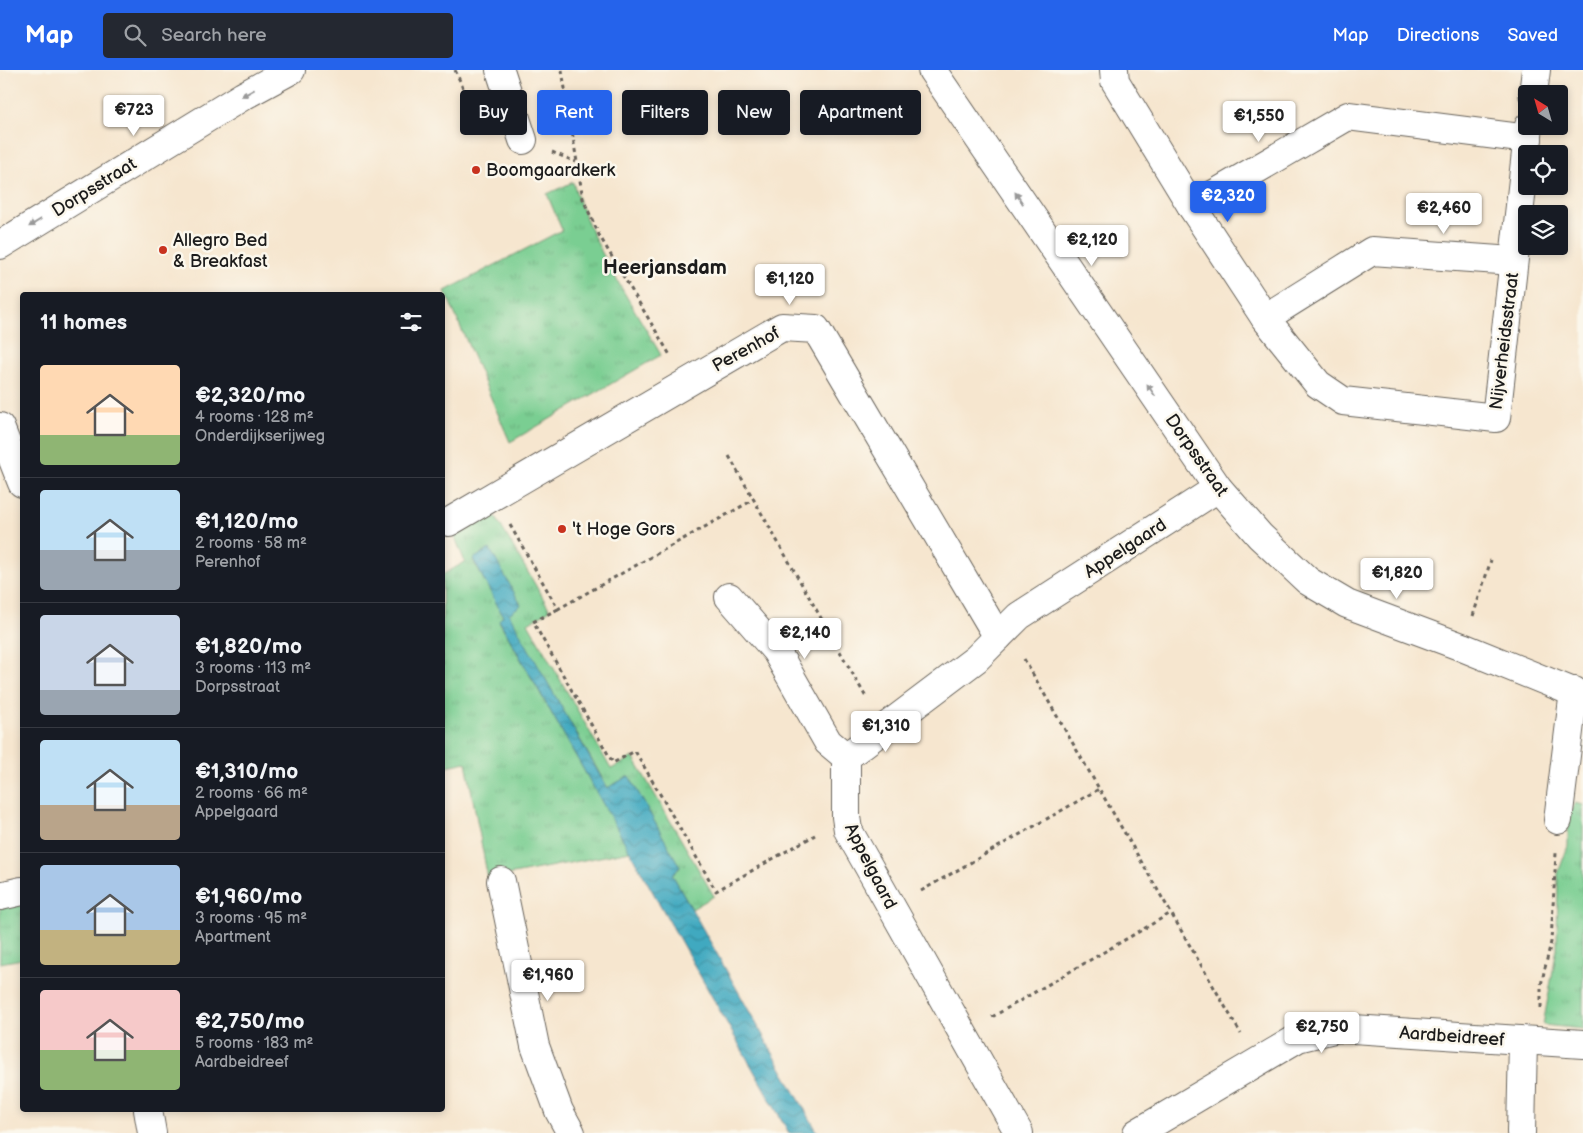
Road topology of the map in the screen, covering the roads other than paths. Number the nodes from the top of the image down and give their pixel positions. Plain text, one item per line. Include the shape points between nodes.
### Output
1 (291, 70) edge
2 (500, 70) edge
3 (932, 70) edge
4 (1536, 70) edge
5 (1118, 73) edge
6 (1534, 85) edge
7 (1518, 131) edge
8 (1528, 135) edge
9 (523, 140) dead end
10 (1192, 207) junction
11 (0, 245) edge
12 (1513, 261) junction
13 (1265, 318) junction
14 (0, 427) edge
15 (20, 478) edge
16 (1218, 488) junction
17 (449, 522) dead end
18 (729, 597) dead end
19 (1002, 632) junction
20 (1578, 694) edge
21 (846, 757) junction
22 (1558, 820) road end
23 (501, 881) dead end
24 (20, 891) edge
25 (0, 896) edge
26 (1532, 1041) junction
27 (1583, 1044) edge
28 (148, 1112) edge
29 (152, 1133) edge
30 (571, 1133) edge
31 (1019, 1133) edge
32 (1137, 1133) edge
33 (1521, 1133) edge

1 -> 11 street, Dorpsstraat
2 - 9 street
16 -> 3 street, Dorpsstraat
4 - 6 street
5 - 10 street
7 - 10 street, Nijverheidsstraat via 1348,116
8 - 12 street, Nijverheidsstraat
10 - 13 street
12 - 13 street, Nijverheidsstraat via 1372,251
12 - 13 street, Nijverheidsstraat via 1496,418 1343,401 1318,384
14 - 15 street
16 - 19 street, Appelgaard via 1019,616
16 - 20 street, Dorpsstraat via 1260,536 1308,581 1347,604
17 - 19 street, Perenhof via 782,327 816,330
18 - 21 street via 776,651 828,742
19 - 21 street, Appelgaard via 976,659
20 - 22 street
21 - 31 street, Appelgaard via 848,830
23 - 30 street via 535,1046 559,1111
24 - 25 street
26 - 27 street, Aardbeidreef
26 - 32 street, Aardbeidreef via 1338,1028 1298,1038
26 - 33 street
28 - 29 street

